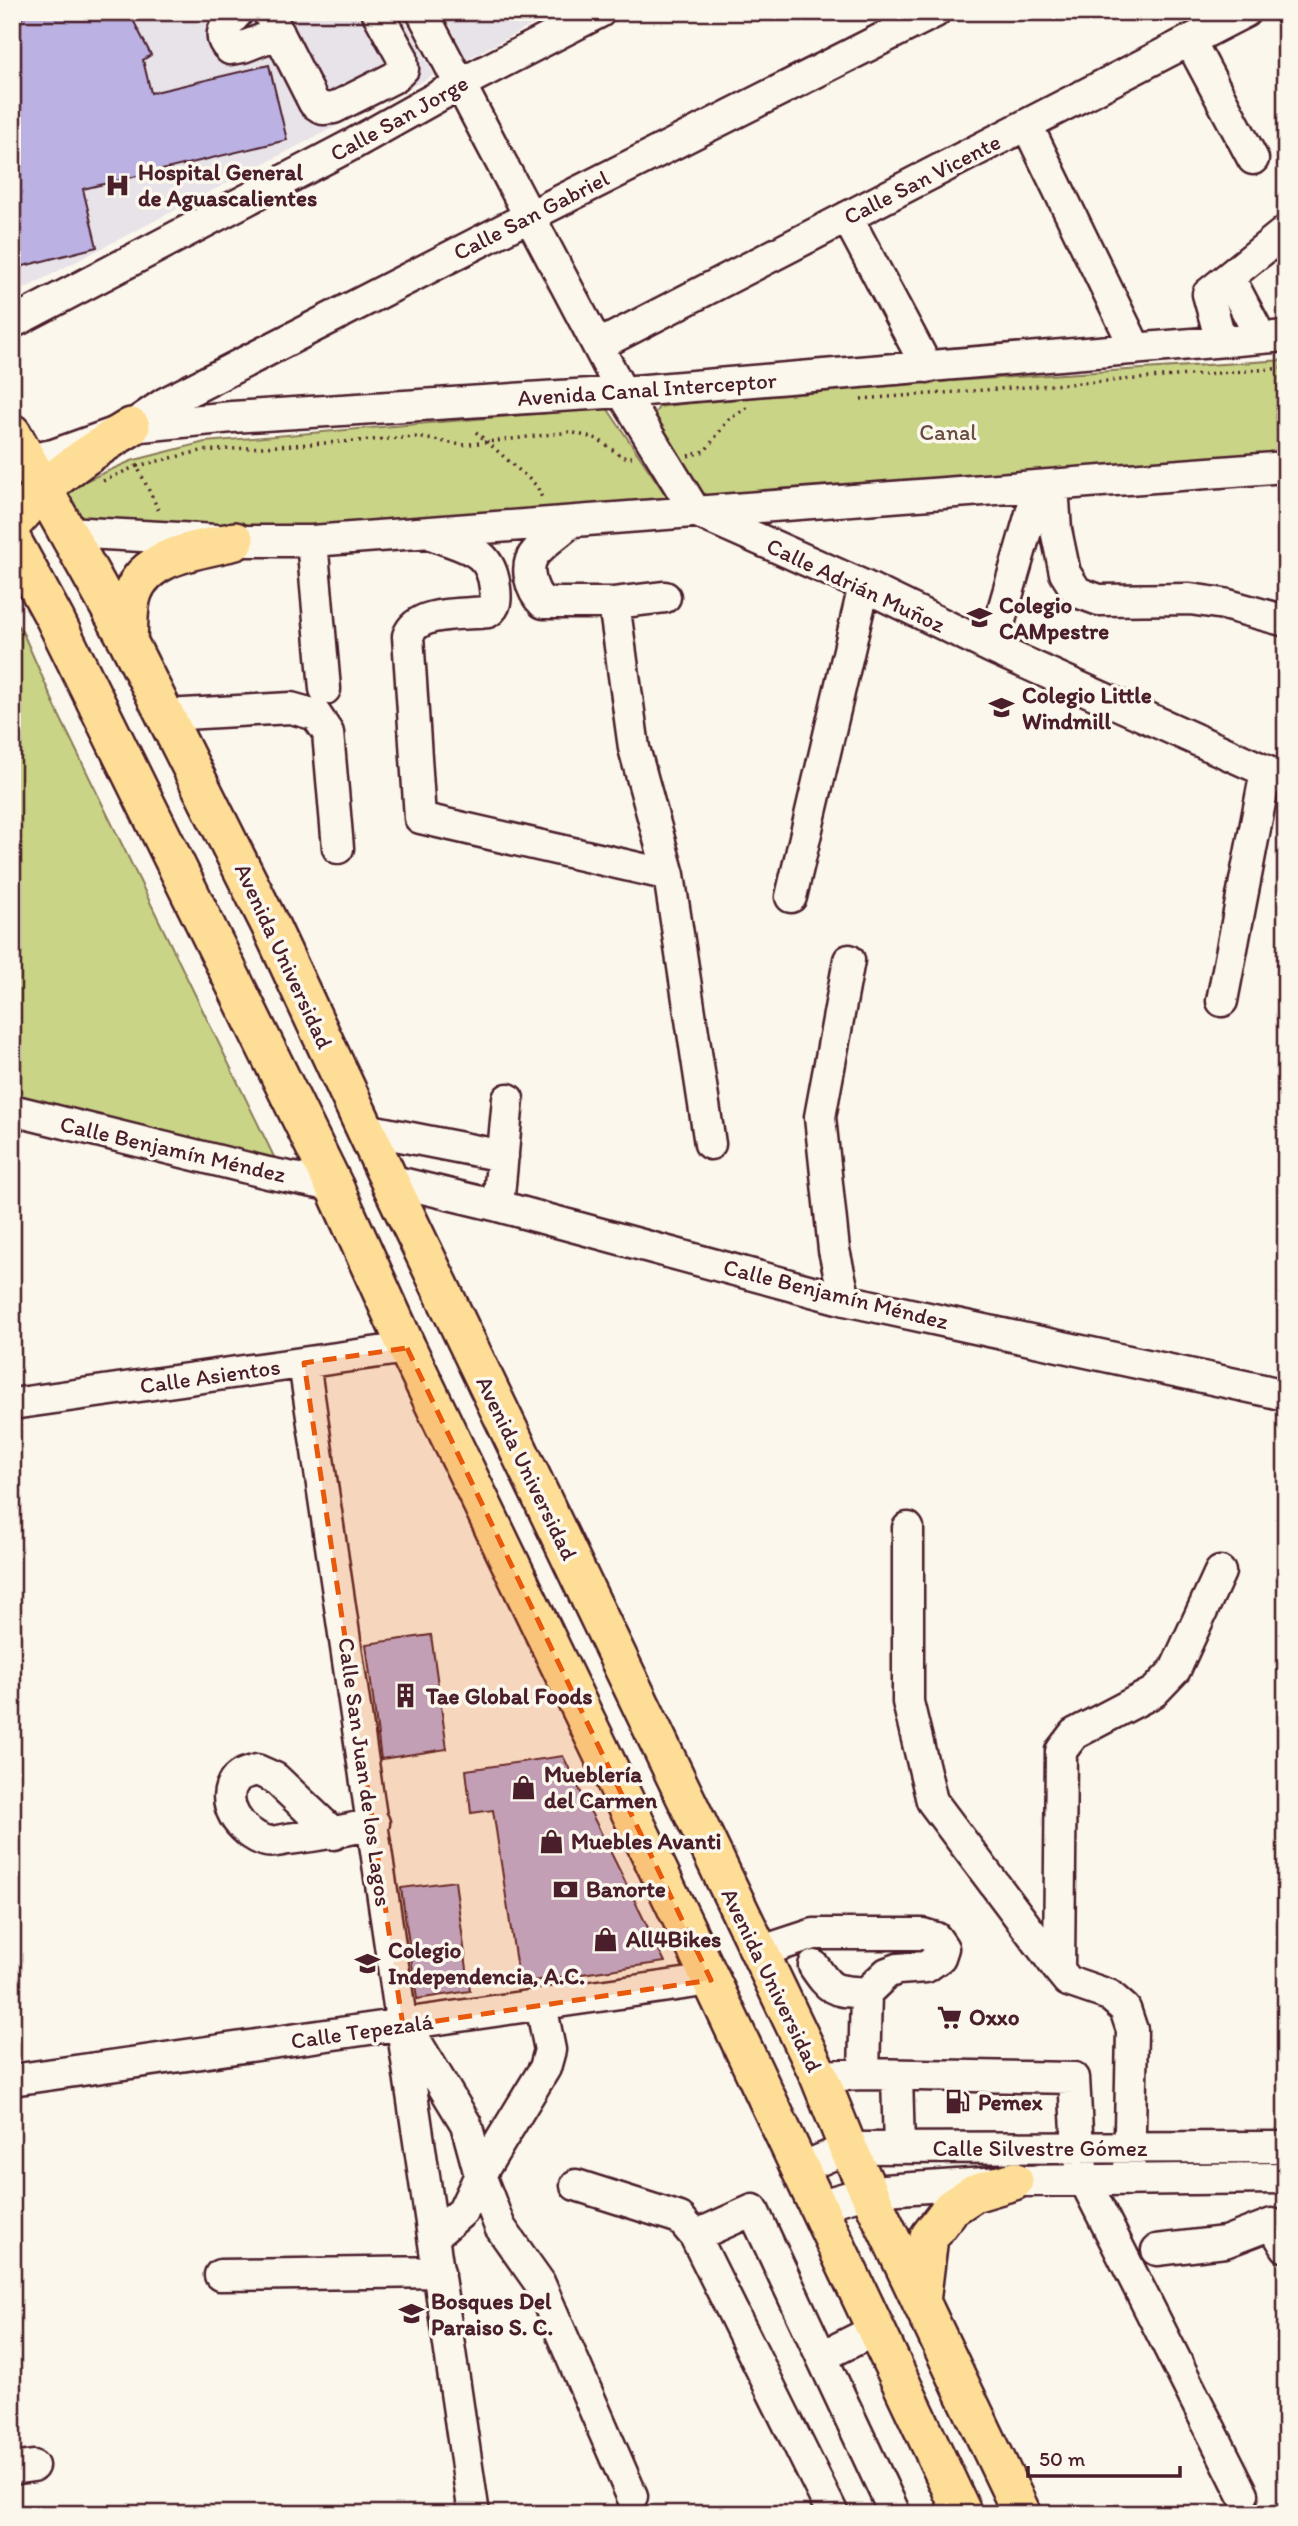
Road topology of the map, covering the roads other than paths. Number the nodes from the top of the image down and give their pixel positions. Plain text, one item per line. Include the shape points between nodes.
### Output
1 (238, 12) edge
2 (377, 12) edge
3 (422, 12) edge
4 (600, 12) edge
5 (935, 12) edge
6 (1245, 12) edge
7 (273, 23) edge
8 (1189, 41) junction
9 (460, 84) junction
10 (334, 108) junction
11 (1027, 125) junction
12 (353, 144) junction
13 (1253, 159) dead end
14 (530, 216) junction
15 (847, 217) junction
16 (1286, 231) edge
17 (1286, 250) edge
18 (1255, 255) junction
19 (1229, 277) junction
20 (12, 323) edge
21 (1273, 337) edge
22 (1221, 341) junction
23 (599, 345) junction
24 (1136, 349) junction
25 (927, 367) junction
26 (622, 392) junction
27 (131, 427) junction
28 (24, 461) edge
29 (1286, 467) edge
30 (1046, 486) junction
31 (695, 511) junction
32 (570, 523) junction
33 (12, 524) edge
34 (12, 530) edge
35 (67, 532) junction
36 (429, 533) junction
37 (12, 540) edge
38 (234, 541) junction
39 (312, 541) junction
40 (533, 554) junction
41 (486, 559) junction
42 (12, 573) edge
43 (864, 586) junction
44 (665, 597) dead end
45 (614, 603) junction
46 (55, 619) junction
47 (1286, 621) edge
48 (128, 641) junction
49 (992, 648) junction
50 (325, 688) dead end
51 (166, 715) junction
52 (1276, 775) edge
53 (338, 848) dead end
54 (669, 874) junction
55 (791, 897) dead end
56 (849, 960) dead end
57 (1222, 1001) dead end
58 (508, 1099) dead end
59 (12, 1110) edge
60 (365, 1129) junction
61 (710, 1144) dead end
62 (503, 1156) junction
63 (389, 1181) junction
64 (334, 1186) junction
65 (498, 1206) junction
66 (845, 1300) junction
67 (407, 1348) junction
68 (304, 1363) junction
69 (1286, 1395) edge
70 (12, 1404) edge
71 (908, 1528) dead end
72 (1220, 1572) dead end
73 (373, 1823) junction
74 (334, 1834) dead end
75 (759, 1952) junction
76 (814, 1966) dead end
77 (1059, 1970) junction
78 (711, 1980) junction
79 (866, 1993) junction
80 (541, 2005) junction
81 (403, 2030) junction
82 (864, 2074) junction
83 (819, 2076) junction
84 (897, 2076) junction
85 (12, 2080) edge
86 (1277, 2147) edge
87 (848, 2148) junction
88 (899, 2148) junction
89 (1078, 2149) junction
90 (1129, 2149) junction
91 (799, 2169) junction
92 (480, 2175) junction
93 (1277, 2178) edge
94 (1129, 2180) junction
95 (1014, 2181) junction
96 (1085, 2181) junction
97 (576, 2185) dead end
98 (870, 2191) junction
99 (817, 2207) junction
100 (1281, 2233) edge
101 (695, 2236) junction
102 (433, 2237) junction
103 (1157, 2250) dead end
104 (439, 2272) junction
105 (220, 2275) dead end
106 (921, 2303) junction
107 (875, 2330) junction
108 (823, 2356) junction
109 (1243, 2494) dead end
110 (632, 2496) dead end
111 (474, 2514) edge
112 (833, 2514) edge
113 (895, 2514) edge
114 (963, 2514) edge
115 (1022, 2514) edge

1 - 7 street via 222,34 230,49 243,47
2 - 10 street via 402,57 402,69
3 - 9 street
4 - 9 street, Calle San Jorge
5 - 14 street, Calle San Gabriel
6 - 8 street, Calle San Vicente
7 - 10 street via 314,103 323,109
8 - 11 street, Calle San Vicente
8 - 13 street
9 - 12 street, Calle San Jorge
9 - 14 street
10 - 12 street
11 - 15 street, Calle San Vicente
11 - 24 street
12 - 20 street, Calle San Jorge
14 - 23 street
14 - 27 street, Calle San Gabriel via 165,403
15 - 23 street, Calle San Vicente
15 - 25 street
16 - 18 street
17 - 18 street
18 - 19 street
19 - 21 street
19 - 22 street via 1208,294
21 - 22 street, Avenida Canal Interceptor
22 - 24 street, Avenida Canal Interceptor
23 - 26 street
24 - 25 street, Avenida Canal Interceptor
25 - 26 street, Avenida Canal Interceptor
26 - 27 street, Avenida Canal Interceptor
26 - 31 street
27 - 28 main road via 97,447
28 - 33 main road
28 - 35 main road, Avenida Universidad
29 - 30 street
30 - 31 street
30 - 47 street via 1065,573 1077,592 1100,600 1202,600
30 - 49 street
31 - 32 street
31 - 43 street, Calle Adrián Muñoz
32 - 36 street
32 - 40 street
34 - 35 main road
35 - 38 street
35 - 48 main road, Avenida Universidad
36 - 39 street
36 - 41 street
37 - 46 main road
38 - 39 street
38 - 48 main road via 164,560 144,572 133,593
39 - 50 street
40 - 41 street via 505,563
40 - 45 street via 532,589 543,603
41 - 54 street via 494,580 493,609 427,618 410,629 408,636 420,818
42 - 46 main road
43 - 49 street, Calle Adrián Muñoz
43 - 55 street
44 - 45 street
45 - 54 street via 634,748
46 - 64 main road
48 - 51 main road, Avenida Universidad
49 - 52 street, Calle Adrián Muñoz
51 - 53 street via 291,708 316,715 328,733
51 - 60 main road, Avenida Universidad
52 - 57 street
54 - 61 street
56 - 66 street via 820,1117 834,1250
58 - 62 street
59 - 64 street, Calle Benjamín Méndez
60 - 62 street
60 - 63 main road, Avenida Universidad
62 - 65 street
63 - 65 street, Calle Benjamín Méndez
63 - 75 main road, Avenida Universidad
64 - 67 main road
65 - 66 street, Calle Benjamín Méndez
66 - 69 street, Calle Benjamín Méndez
67 - 68 street, Calle Asientos
67 - 78 main road
68 - 70 street, Calle Asientos
68 - 73 street, Calle San Juan de los Lagos
71 - 77 street via 908,1702 932,1801
72 - 77 street via 1175,1671 1154,1692 1074,1734 1061,1751
73 - 74 street
73 - 81 street, Calle San Juan de los Lagos
75 - 79 street via 814,1934 923,1934 936,1938 943,1948 940,1957 926,1966 887,1973
75 - 83 main road, Avenida Universidad
76 - 79 street via 837,1991
77 - 90 street via 1068,1982 1109,1995 1125,2009 1132,2029
78 - 80 street, Calle Tepezalá
78 - 91 main road
79 - 82 street
80 - 81 street, Calle Tepezalá
80 - 92 street via 550,2050 545,2068
81 - 85 street, Calle Tepezalá
81 - 92 street via 417,2043 466,2124
81 - 102 street, Calle San Juan de los Lagos
82 - 83 street
82 - 84 street
83 - 87 main road, Avenida Universidad
84 - 88 street
84 - 89 street via 1074,2078
86 - 90 street, Calle Silvestre Gómez
86 - 93 street
87 - 88 street, Calle Silvestre Gómez
87 - 91 street, Calle Silvestre Gómez
87 - 98 main road, Avenida Universidad
88 - 89 street, Calle Silvestre Gómez
89 - 90 street, Calle Silvestre Gómez
89 - 96 street
90 - 94 street
91 - 99 main road
92 - 102 street via 463,2211
92 - 110 street via 500,2227 539,2282
93 - 94 street, Calle Silvestre Gómez
93 - 100 street
94 - 96 street, Calle Silvestre Gómez
95 - 96 street, Calle Silvestre Gómez
95 - 98 street, Calle Silvestre Gómez
95 - 106 main road via 974,2193 951,2208 929,2237
96 - 109 street
97 - 101 street via 680,2218
98 - 99 street, Calle Silvestre Gómez
98 - 106 main road, Avenida Universidad
99 - 107 main road
100 - 103 street
101 - 108 street via 753,2210
101 - 112 street
102 - 104 street, Calle San Juan de los Lagos
104 - 105 street
104 - 111 street, Calle San Juan de los Lagos
106 - 115 main road, Avenida Universidad
107 - 108 street
107 - 114 main road
108 - 113 street

